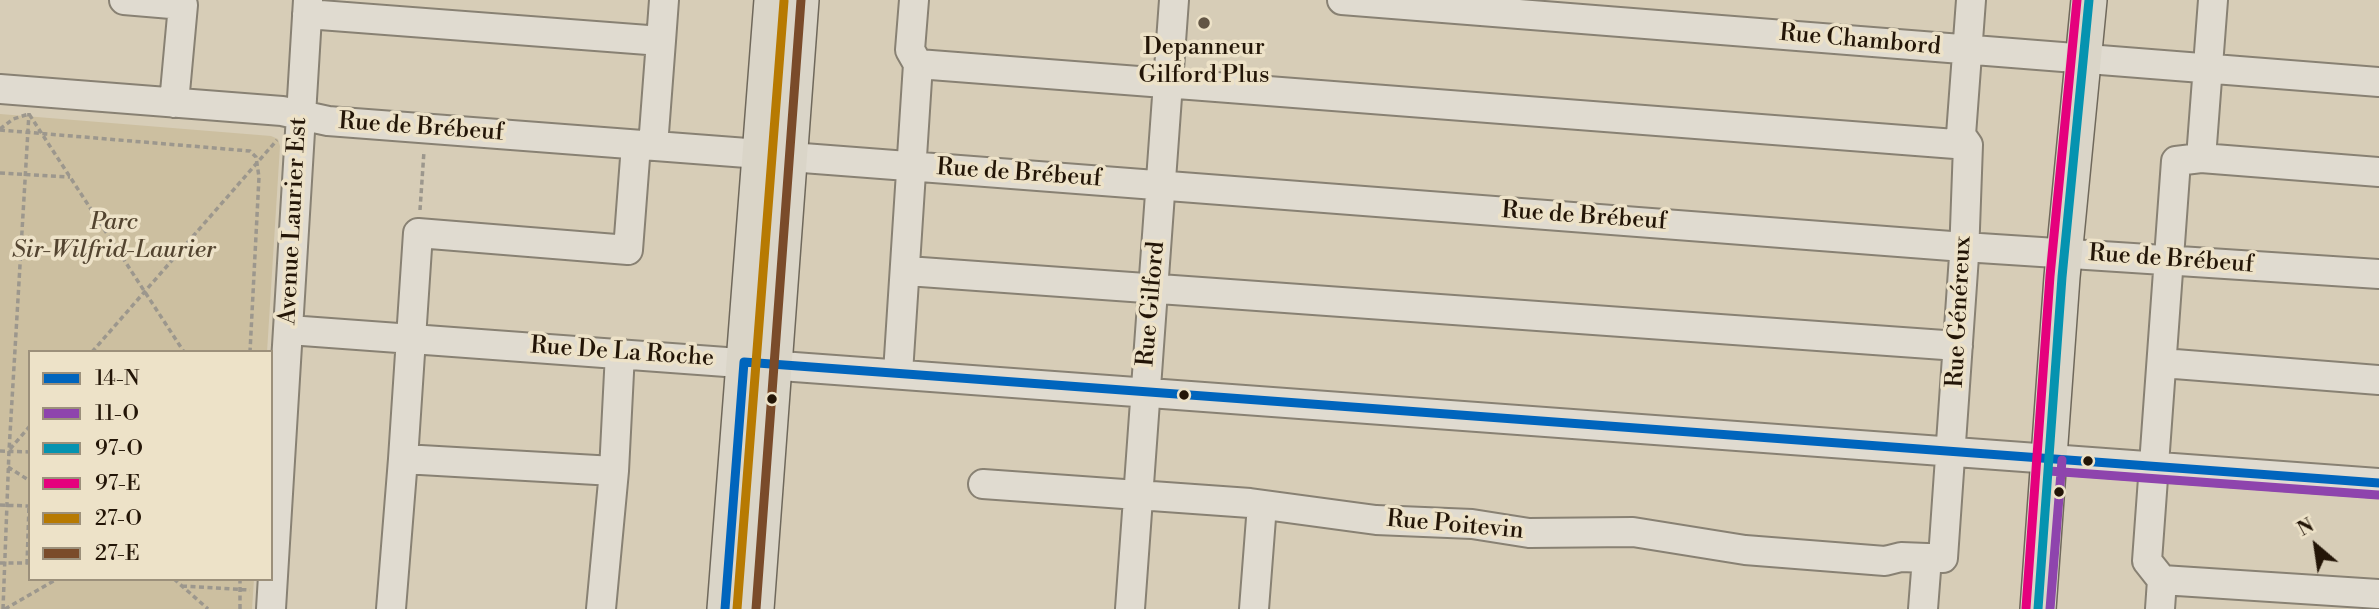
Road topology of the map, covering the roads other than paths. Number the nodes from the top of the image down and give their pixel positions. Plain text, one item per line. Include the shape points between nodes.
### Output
1 (124, 0) edge
2 (664, 0) edge
3 (772, 0) edge
4 (800, 0) edge
5 (914, 0) edge
6 (1174, 0) edge
7 (1342, 0) edge
8 (1971, 0) edge
9 (2089, 0) edge
10 (2213, 0) edge
11 (308, 7) edge
12 (662, 41) junction
13 (1968, 50) junction
14 (2084, 59) junction
15 (918, 64) junction
16 (2208, 69) junction
17 (2379, 82) edge
18 (1169, 83) junction
19 (0, 89) edge
20 (174, 103) junction
21 (300, 115) junction
22 (645, 145) junction
23 (1968, 145) junction
24 (775, 155) junction
25 (2202, 158) junction
26 (911, 166) junction
27 (2379, 172) edge
28 (1163, 185) junction
29 (1964, 247) junction
30 (2064, 253) junction
31 (2169, 259) junction
32 (906, 271) junction
33 (2379, 274) edge
34 (1153, 290) junction
35 (289, 330) junction
36 (409, 337) junction
37 (1958, 346) junction
38 (620, 353) junction
39 (759, 363) junction
40 (2162, 363) junction
41 (898, 373) junction
42 (2379, 380) edge
43 (1144, 391) junction
44 (1950, 452) junction
45 (403, 459) junction
46 (2049, 459) junction
47 (2154, 467) junction
48 (614, 471) junction
49 (2379, 483) edge
50 (983, 484) dead end
51 (1138, 495) junction
52 (273, 496) edge
53 (1262, 505) junction
54 (1927, 558) junction
55 (2162, 580) junction
56 (265, 581) edge
57 (2379, 594) edge
58 (263, 600) edge
59 (391, 609) edge
60 (601, 609) edge
61 (725, 609) edge
62 (756, 609) edge
63 (1130, 609) edge
64 (1254, 609) edge
65 (1923, 609) edge
66 (2038, 609) edge
67 (2160, 609) edge

1 - 20 street via 183,5
2 - 12 street
3 - 24 main road
4 - 24 main road
5 - 15 street via 910,50
6 - 18 street, Rue Gilford
7 - 13 street, Rue Chambord
8 - 13 street, Rue Généreux
9 - 14 main road
10 - 16 street
11 - 12 street
11 - 21 street, Avenue Laurier Est
12 - 22 street
13 - 14 street, Rue Chambord
13 - 23 street, Rue Généreux via 1961,135
14 - 16 street, Rue Chambord
14 - 30 main road
15 - 18 street
15 - 26 street
16 - 17 street, Rue Chambord
16 - 25 street
18 - 23 street
18 - 28 street, Rue Gilford
19 - 20 street, Rue de Brébeuf
20 - 21 street, Rue de Brébeuf
21 - 22 street, Rue de Brébeuf via 328,121
21 - 35 street, Avenue Laurier Est
22 - 24 street, Rue de Brébeuf
22 - 36 street via 628,250 418,233
23 - 29 street, Rue Généreux
24 - 26 street, Rue de Brébeuf
24 - 39 main road
25 - 27 street
25 - 31 street via 2176,161
26 - 28 street, Rue de Brébeuf
26 - 32 street
28 - 29 street, Rue de Brébeuf
28 - 34 street, Rue Gilford
29 - 30 street, Rue de Brébeuf
29 - 37 street, Rue Généreux
30 - 31 street, Rue de Brébeuf
30 - 46 main road
31 - 33 street, Rue de Brébeuf
31 - 40 street
32 - 34 street
32 - 41 street
34 - 37 street
34 - 43 street, Rue Gilford
35 - 36 street, Rue De La Roche
35 - 52 street, Avenue Laurier Est
36 - 38 street, Rue De La Roche
36 - 45 street
37 - 44 street, Rue Généreux
38 - 39 street, Rue De La Roche
38 - 48 street
39 - 41 street, Rue De La Roche
39 - 61 main road
39 - 62 main road
40 - 42 street
40 - 47 street
41 - 43 street, Rue De La Roche
43 - 44 street, Rue De La Roche
43 - 51 street, Rue Gilford
44 - 46 street, Rue De La Roche
44 - 54 street, Rue Généreux via 1943,558
45 - 48 street
45 - 59 street
46 - 47 street, Rue De La Roche
46 - 66 main road
47 - 49 street, Rue De La Roche
47 - 55 street via 2147,561
48 - 60 street
50 - 51 street, Rue Poitevin
51 - 53 street, Rue Poitevin
51 - 63 street, Rue Gilford
53 - 54 street, Rue Poitevin via 1529,533 1633,532 1758,551 1885,561
53 - 64 street
54 - 65 street
55 - 57 street
55 - 67 street
56 - 58 street, Avenue Laurier Est

